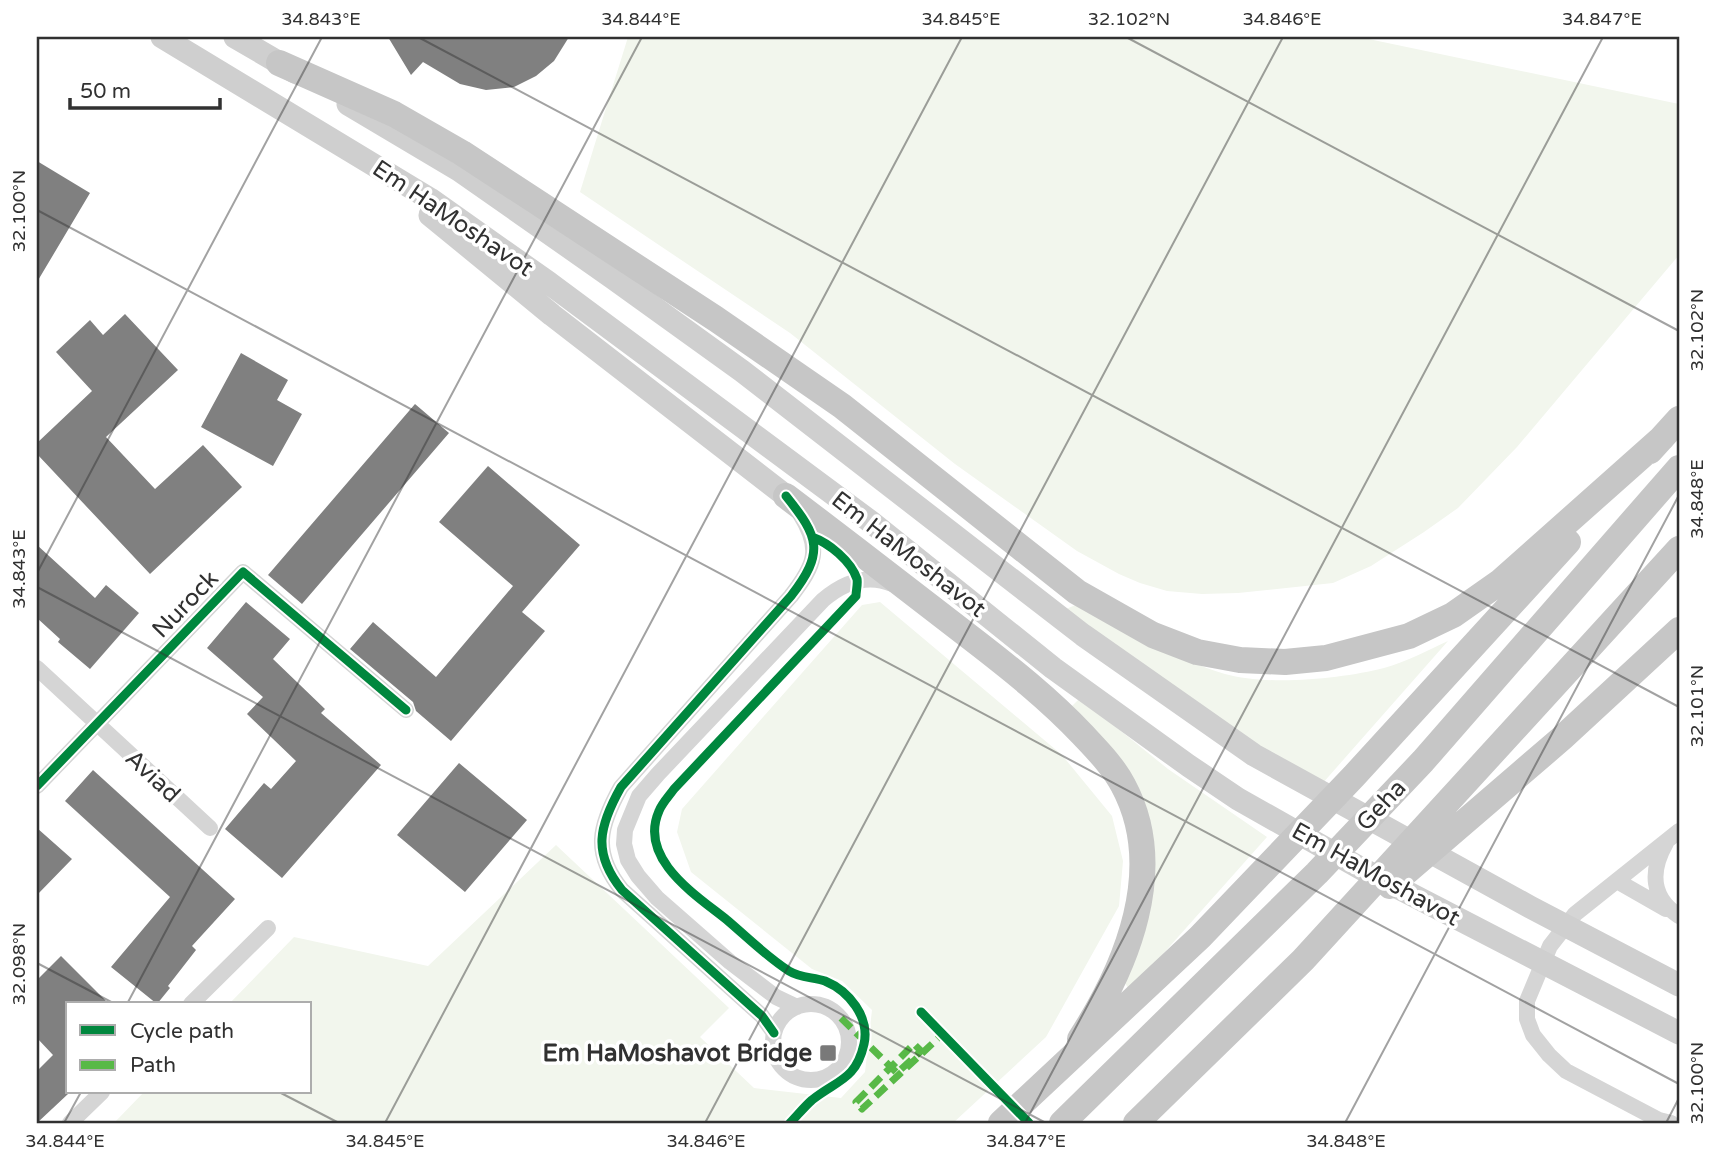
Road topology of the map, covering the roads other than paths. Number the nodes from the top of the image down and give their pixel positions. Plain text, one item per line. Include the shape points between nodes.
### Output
1 (162, 37) edge
2 (235, 37) edge
3 (279, 62) junction
4 (379, 168) junction
5 (1671, 428) edge
6 (1679, 468) edge
7 (786, 496) junction
8 (1679, 548) edge
9 (916, 596) junction
10 (1679, 630) edge
11 (37, 668) edge
12 (406, 710) dead end
13 (97, 724) junction
14 (37, 786) edge
15 (210, 828) dead end
16 (1674, 835) edge
17 (1617, 881) junction
18 (1677, 915) edge
19 (268, 928) dead end
20 (1303, 960) junction
21 (1679, 985) edge
22 (193, 1002) edge
23 (797, 1007) junction
24 (774, 1033) junction
25 (1679, 1033) edge
26 (1061, 1066) junction
27 (100, 1094) edge
28 (70, 1123) edge
29 (1001, 1123) edge
30 (1062, 1123) edge
31 (1136, 1123) edge
32 (1671, 1123) edge

1 - 4 main road, Em HaMoshavot
2 - 3 main road, Em HaMoshavot
3 - 5 highway via 394,114 473,160 842,406 1077,592 1153,635 1197,652 1285,662 1326,658 1409,636 1453,615 1500,582
3 - 21 main road, Em HaMoshavot via 459,170 613,278 742,371 1083,635 1254,755
4 - 7 main road via 478,256
4 - 25 main road, Em HaMoshavot via 430,199 692,388 871,522 1054,668 1238,799 1362,869
5 - 26 highway via 1325,806 1200,936
6 - 30 highway, Geha via 1414,770 1317,873
7 - 9 highway
7 - 24 street via 815,545 809,571 621,787 604,820 601,837 609,875 622,890 762,1016
8 - 20 highway, Geha
9 - 23 street via 871,579 840,586 657,774 639,796 625,830 628,860 657,898 759,985
9 - 26 highway via 1062,714 1110,766 1135,815 1143,881 1139,911 1094,1017
10 - 20 highway via 1562,738
11 - 13 street, Aviad
12 - 13 street, Nurock via 243,572
13 - 14 street, Nurock
13 - 15 street, Aviad
16 - 17 street
16 - 18 street via 1657,864 1654,885
17 - 18 street
17 - 32 street via 1576,914 1550,946 1527,1001 1527,1019 1533,1035 1566,1070
19 - 22 street
20 - 31 highway, Geha
23 - 24 street via 779,1022
23 - 24 street via 821,1005 841,1018 850,1040 844,1063 836,1072 814,1081 790,1075 775,1056
26 - 29 highway
27 - 28 street

